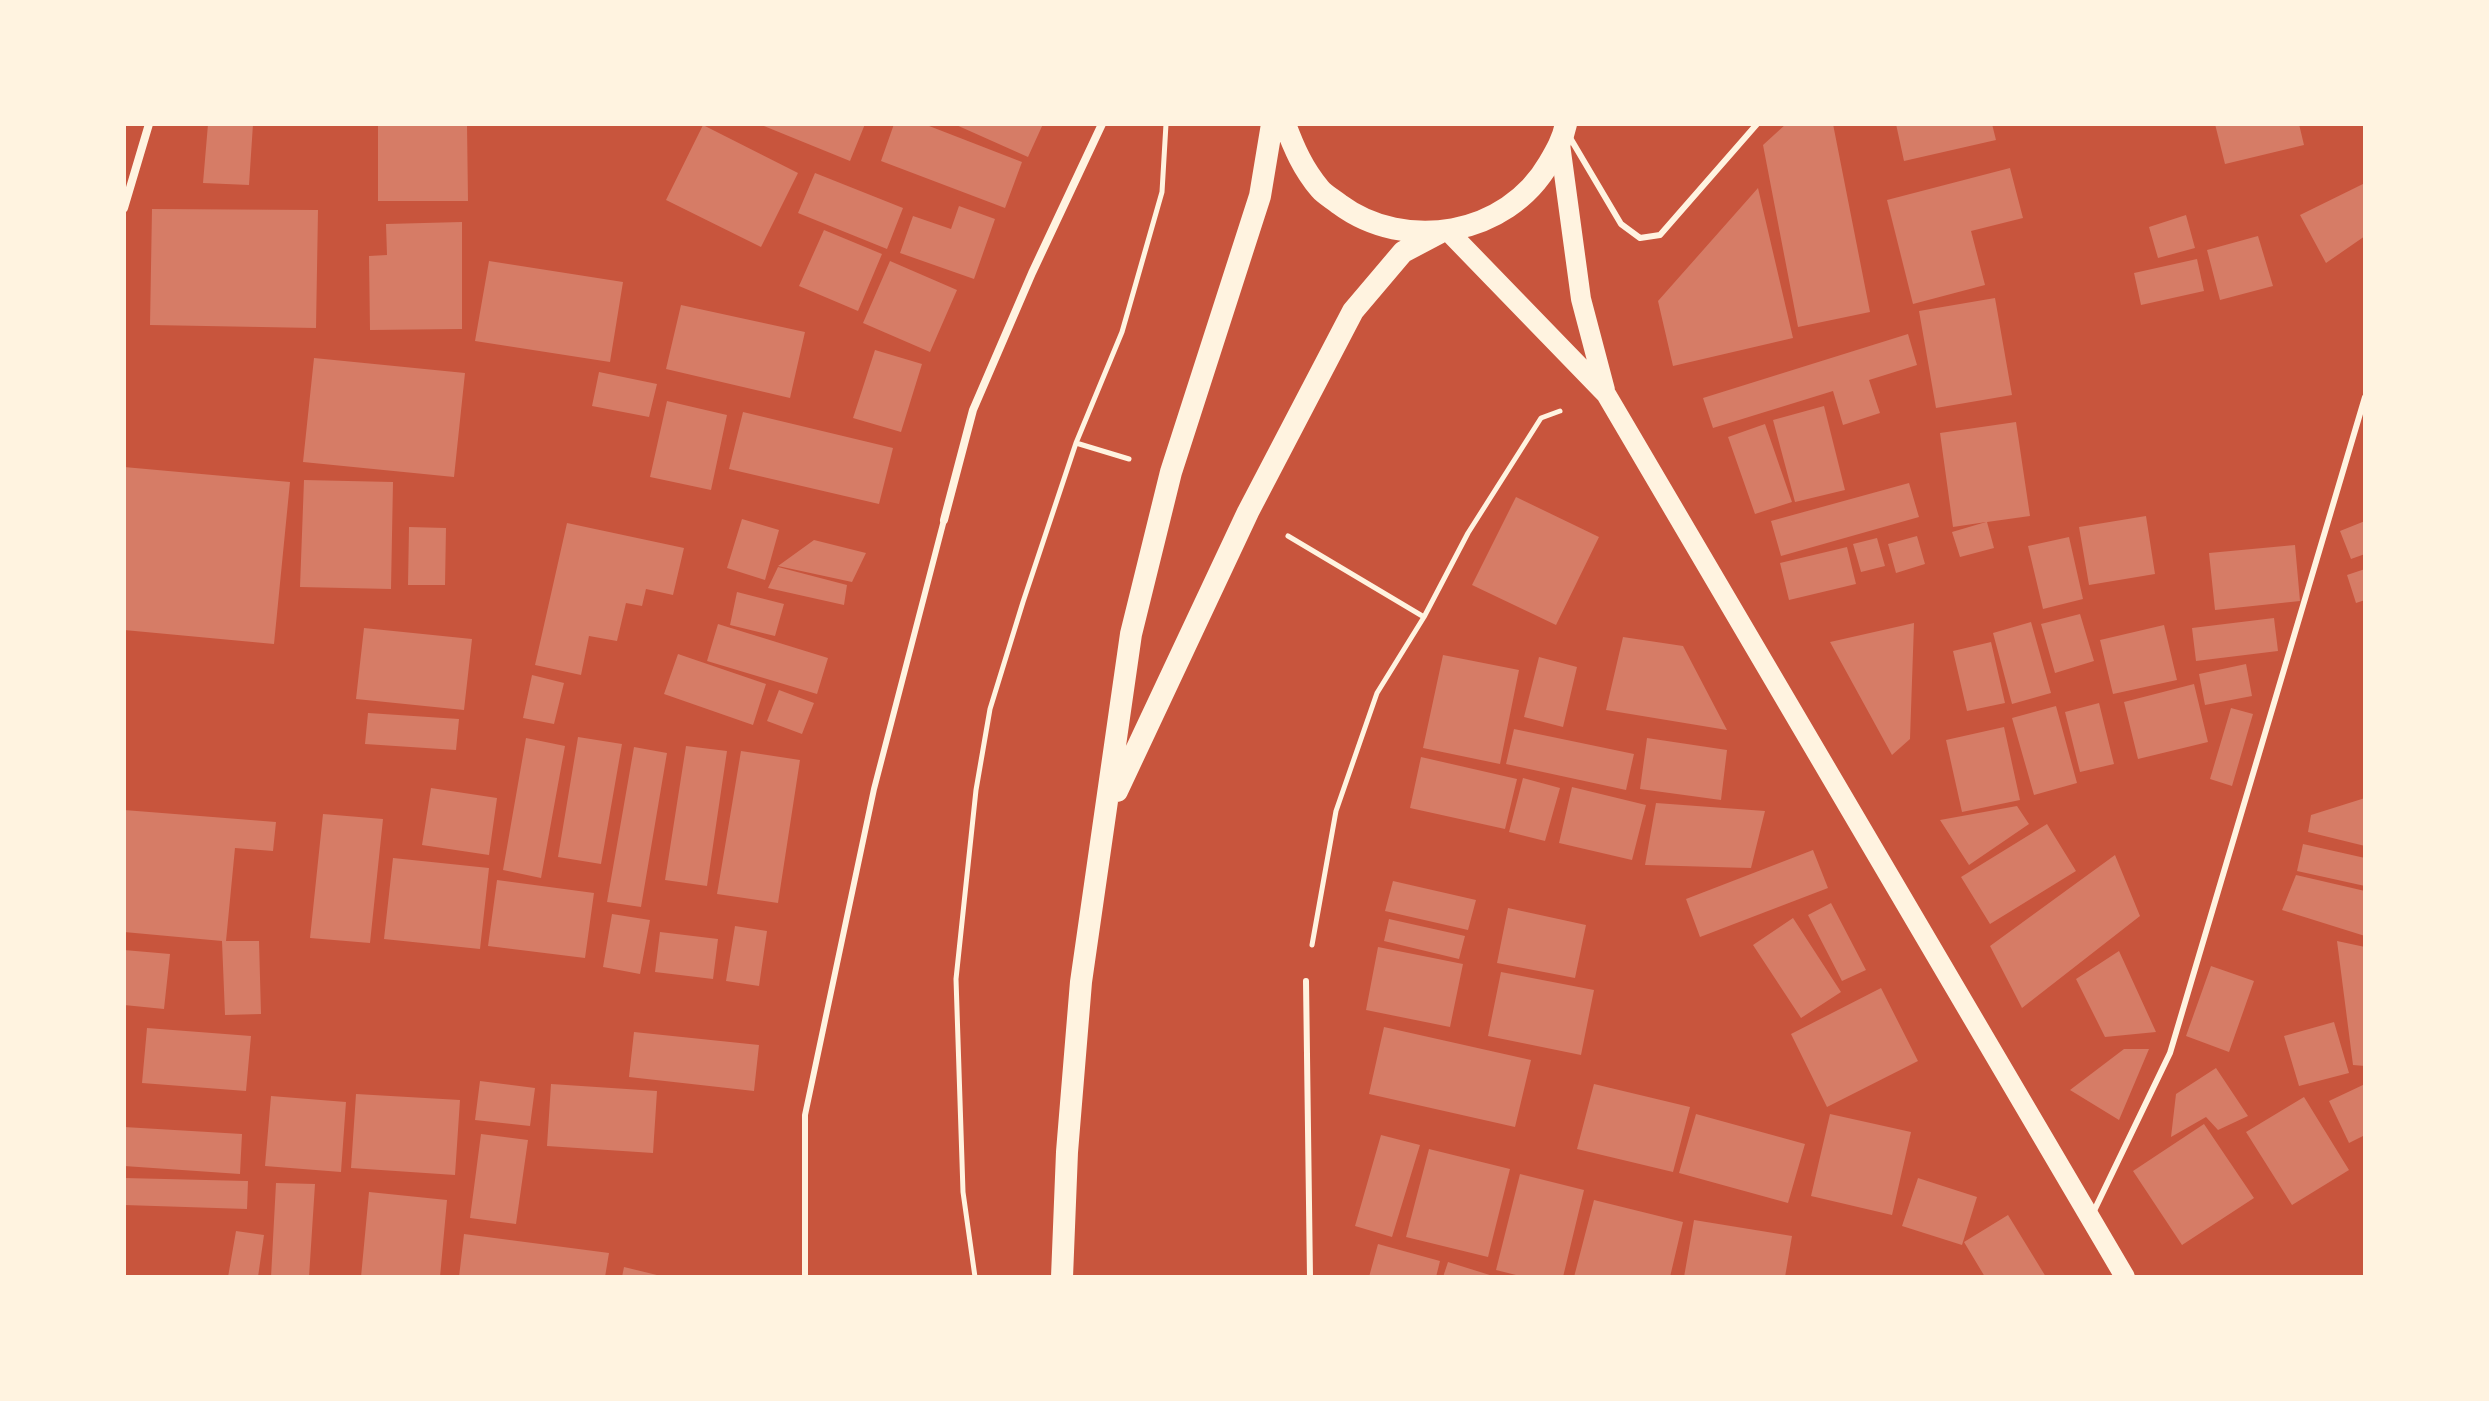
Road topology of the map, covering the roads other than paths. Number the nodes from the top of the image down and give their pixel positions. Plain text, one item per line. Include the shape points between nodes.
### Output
1 (149, 124) edge
2 (1102, 124) edge
3 (1272, 124) edge
4 (1285, 124) edge
5 (1757, 124) edge
6 (1564, 132) edge
7 (124, 208) edge
8 (1444, 232) junction
9 (1606, 394) junction
10 (2365, 397) edge
11 (944, 520) joint
12 (1108, 810) junction
13 (1306, 981) road end
14 (2091, 1218) junction
15 (805, 1277) edge
16 (1062, 1277) edge
17 (1310, 1277) edge
18 (2125, 1277) edge

1 - 7 street
2 - 11 street via 973,410
3 - 12 highway via 1260,196 1171,472 1131,634
4 - 8 highway via 1296,156 1321,191 1355,216 1396,231
5 - 6 lane via 1660,235 1640,238 1621,224
6 - 8 highway via 1542,175 1515,202 1484,221
6 - 9 main road via 1581,299
8 - 9 main road
8 - 12 highway via 1403,252 1353,311 1248,512
9 - 14 main road
10 - 14 lane via 2170,1053
11 - 15 lane via 874,789 805,1115
12 - 16 highway via 1081,982
13 - 17 lane
14 - 18 main road

